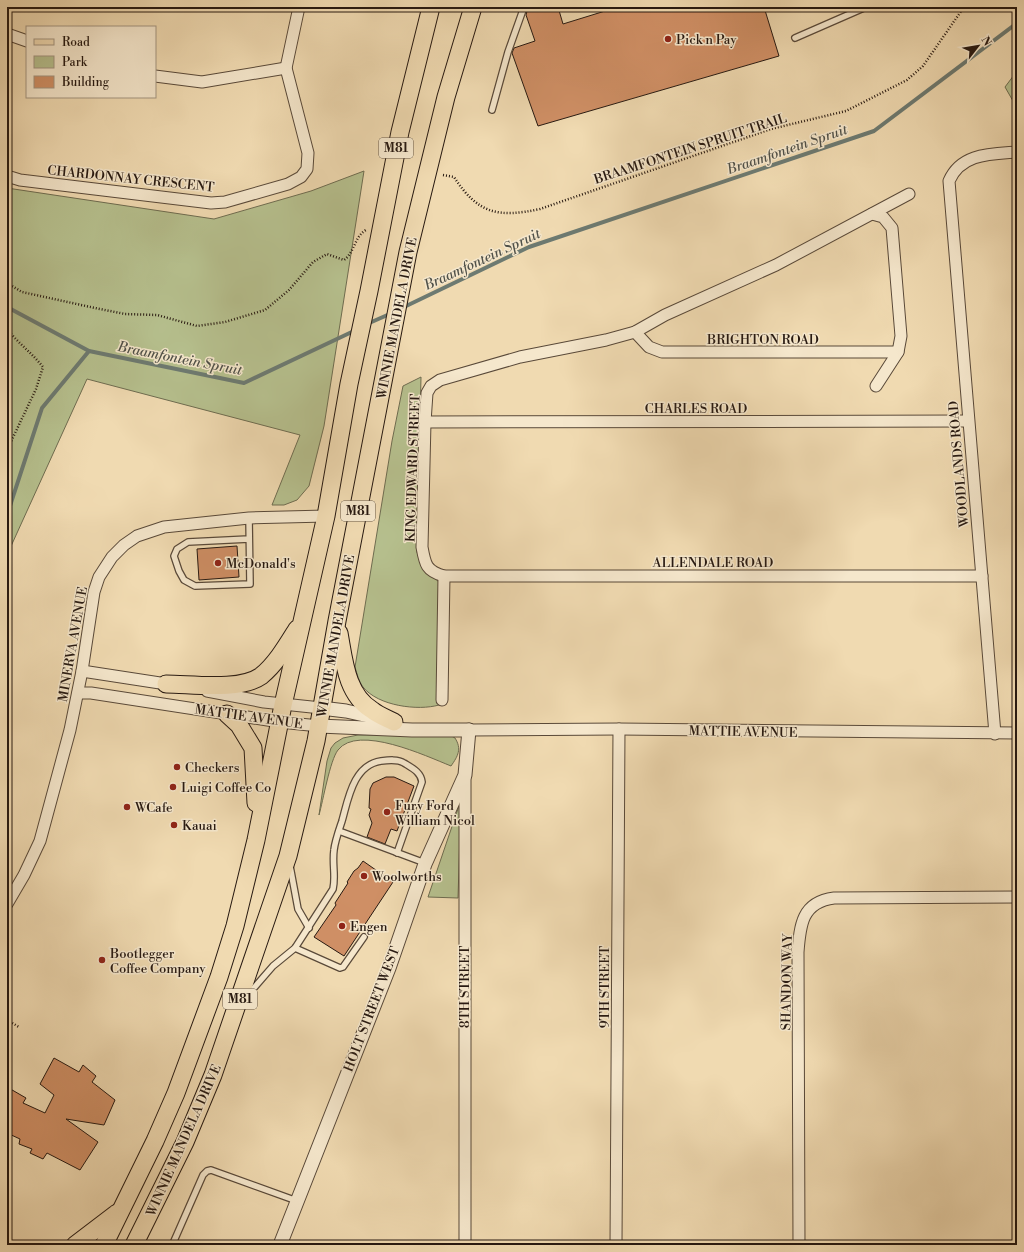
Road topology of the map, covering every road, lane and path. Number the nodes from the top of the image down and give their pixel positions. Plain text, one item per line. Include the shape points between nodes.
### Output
1 (299, 7) edge
2 (431, 7) edge
3 (473, 7) edge
4 (524, 7) edge
5 (866, 7) edge
6 (964, 7) edge
7 (7, 34) edge
8 (795, 38) dead end
9 (26, 41) edge
10 (286, 68) junction
11 (156, 76) edge
12 (492, 110) dead end
13 (1017, 152) edge
14 (443, 175) dead end
15 (7, 176) edge
16 (909, 194) dead end
17 (872, 214) junction
18 (383, 217) junction
19 (7, 283) edge
20 (7, 330) edge
21 (635, 332) junction
22 (898, 352) junction
23 (876, 386) dead end
24 (968, 421) junction
25 (425, 422) junction
26 (7, 450) edge
27 (326, 516) junction
28 (248, 518) junction
29 (249, 539) junction
30 (444, 576) junction
31 (982, 576) junction
32 (304, 618) junction
33 (337, 621) junction
34 (82, 671) junction
35 (166, 684) junction
36 (78, 693) junction
37 (442, 700) dead end
38 (283, 704) junction
39 (321, 708) junction
40 (227, 714) junction
41 (280, 722) junction
42 (394, 722) junction
43 (319, 726) junction
44 (619, 729) junction
45 (469, 730) junction
46 (1017, 733) edge
47 (995, 734) junction
48 (465, 775) junction
49 (339, 831) junction
50 (397, 853) junction
51 (288, 856) junction
52 (425, 864) junction
53 (245, 883) junction
54 (1017, 896) edge
55 (7, 904) edge
56 (309, 928) junction
57 (364, 937) dead end
58 (295, 948) junction
59 (237, 1008) junction
60 (7, 1020) edge
61 (19, 1027) dead end
62 (297, 1202) junction
63 (122, 1209) junction
64 (75, 1245) edge
65 (104, 1245) edge
66 (134, 1245) edge
67 (175, 1245) edge
68 (280, 1245) edge
69 (465, 1245) edge
70 (616, 1245) edge
71 (799, 1245) edge

1 - 10 street
2 - 18 main road, WINNIE MANDELA DRIVE / M81 via 400,132
3 - 33 main road, WINNIE MANDELA DRIVE / M81 via 446,97 408,252
4 - 12 lane
5 - 8 lane
6 - 14 path, BRAAMFONTEIN SPRUIT TRAIL via 923,66 907,80 846,112 771,129 540,209 521,213 494,212 480,206 463,191 454,177
7 - 9 street
10 - 11 street via 202,82
10 - 15 street, CHARDONNAY CRESCENT via 309,159 305,173 288,184 224,202 204,202 20,180
13 - 24 street, WOODLANDS ROAD via 968,159 953,172 949,181
16 - 17 street
17 - 21 street via 770,268 665,315
17 - 22 street via 883,217 888,222 894,238 901,336
18 - 19 path via 359,234 349,257 344,260 327,254 313,262 289,290 265,310 225,322 197,326 157,315 125,314 22,292
18 - 27 main road, WINNIE MANDELA DRIVE / M81 via 349,384
20 - 26 path via 43,366 36,389
21 - 22 street, BRIGHTON ROAD via 649,347 662,352
21 - 25 street, KING EDWARD STREET via 520,357 440,380 428,390
22 - 23 street
24 - 25 street, CHARLES ROAD
24 - 31 street, WOODLANDS ROAD
25 - 30 street, KING EDWARD STREET via 422,547 427,567 434,573
27 - 28 street, MINERVA AVENUE
27 - 32 main road, WINNIE MANDELA DRIVE / M81
28 - 29 lane
28 - 34 street, MINERVA AVENUE via 164,527 137,536 124,545 112,557 99,577 94,592
29 - 29 lane via 250,584 195,586 184,580 179,571 174,556 176,549 182,544
30 - 31 street, ALLENDALE ROAD
30 - 37 street
31 - 47 street, WOODLANDS ROAD
32 - 35 main road via 272,664 254,680 232,685
32 - 38 main road, WINNIE MANDELA DRIVE / M81
33 - 39 main road, WINNIE MANDELA DRIVE / M81
33 - 42 main road via 347,673 354,691 371,710
34 - 35 street, MATTIE AVENUE
34 - 36 street, MINERVA AVENUE
35 - 38 street, MATTIE AVENUE
36 - 40 street, MATTIE AVENUE
36 - 55 street, MINERVA AVENUE via 40,841
38 - 39 street, MATTIE AVENUE
38 - 41 main road, WINNIE MANDELA DRIVE / M81
39 - 42 street, MATTIE AVENUE
39 - 43 main road, WINNIE MANDELA DRIVE / M81
40 - 41 street, MATTIE AVENUE
40 - 53 main road via 239,725 253,748 257,798
41 - 43 street, MATTIE AVENUE
41 - 53 main road, WINNIE MANDELA DRIVE / M81
42 - 45 street, MATTIE AVENUE
43 - 45 street, MATTIE AVENUE
43 - 51 main road, WINNIE MANDELA DRIVE / M81
44 - 45 street, MATTIE AVENUE
44 - 47 street, MATTIE AVENUE
44 - 70 street, 9TH STREET
45 - 48 street, 8TH STREET
46 - 47 street, MATTIE AVENUE
48 - 52 street, HOLT STREET WEST
48 - 69 street, 8TH STREET
49 - 50 lane
49 - 50 lane via 352,786 364,769 377,761 402,761 420,774 422,782
49 - 56 lane via 334,851 333,890
50 - 52 lane
51 - 56 lane via 298,909
51 - 59 main road, WINNIE MANDELA DRIVE / M81
52 - 62 street, HOLT STREET WEST via 389,968
53 - 63 main road, WINNIE MANDELA DRIVE / M81 via 219,977 178,1086
54 - 71 street, SHANDON WAY via 834,898 816,902 807,912 800,933 798,952
56 - 58 lane
57 - 58 lane via 340,968
58 - 59 lane via 263,977
59 - 66 main road, WINNIE MANDELA DRIVE / M81 via 185,1142
60 - 61 path
62 - 67 lane via 211,1170 207,1171 174,1241
62 - 68 street, HOLT STREET WEST
63 - 64 main road
63 - 65 main road, WINNIE MANDELA DRIVE / M81

